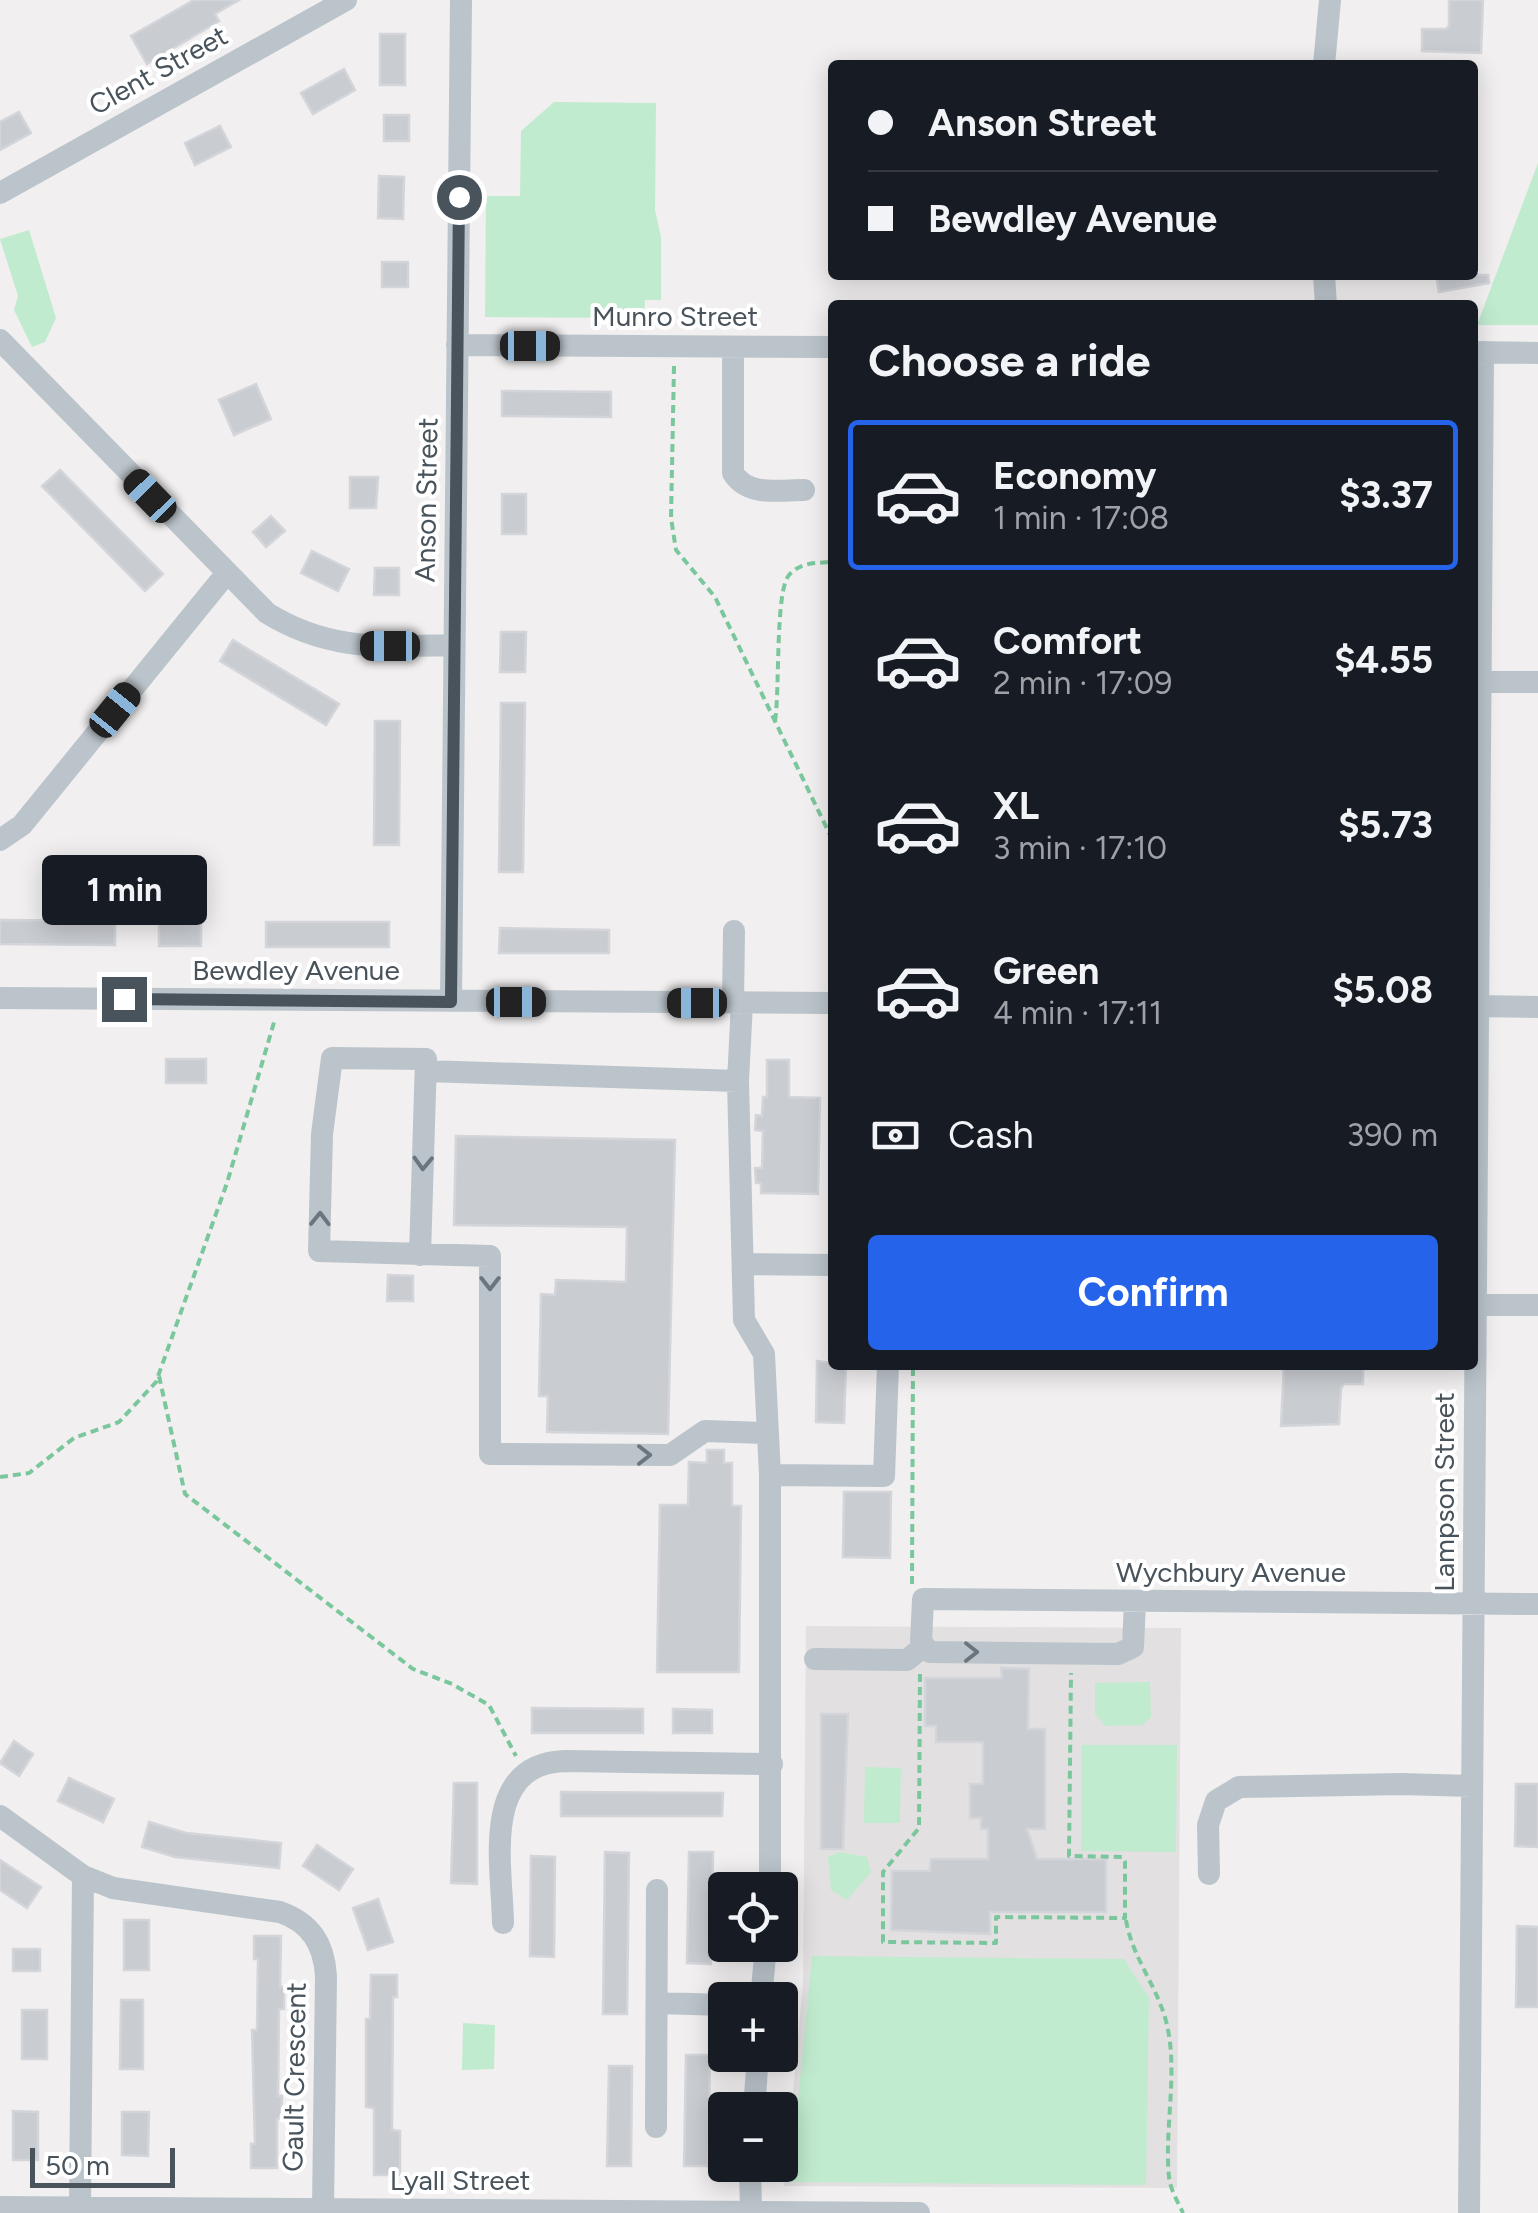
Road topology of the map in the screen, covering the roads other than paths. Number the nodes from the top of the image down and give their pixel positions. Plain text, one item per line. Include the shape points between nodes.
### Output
1 (346, 0) edge
2 (460, 0) edge
3 (1330, 0) edge
4 (1324, 60) edge
5 (0, 194) edge
6 (0, 340) edge
7 (457, 345) junction
8 (733, 346) junction
9 (828, 347) edge
10 (1478, 352) edge
11 (1538, 352) edge
12 (804, 490) dead end
13 (226, 574) junction
14 (454, 645) junction
15 (1478, 682) joint
16 (1538, 682) edge
17 (0, 840) edge
18 (734, 931) dead end
19 (0, 998) edge
20 (451, 1002) junction
21 (737, 1003) junction
22 (828, 1003) edge
23 (1478, 1006) edge
24 (1538, 1006) edge
25 (426, 1070) junction
26 (738, 1081) junction
27 (420, 1255) junction
28 (745, 1264) junction
29 (828, 1265) edge
30 (1478, 1305) edge
31 (1538, 1305) edge
32 (888, 1370) edge
33 (1475, 1370) edge
34 (767, 1433) junction
35 (770, 1475) junction
36 (1135, 1601) junction
37 (1473, 1604) junction
38 (1538, 1604) edge
39 (921, 1653) junction
40 (815, 1659) dead end
41 (772, 1764) junction
42 (1472, 1786) junction
43 (0, 1816) edge
44 (770, 1872) edge
45 (1208, 1874) dead end
46 (83, 1876) junction
47 (658, 1890) dead end
48 (503, 1923) dead end
49 (658, 2003) junction
50 (708, 2004) edge
51 (656, 2128) dead end
52 (750, 2182) edge
53 (0, 2207) edge
54 (80, 2208) junction
55 (323, 2209) junction
56 (265, 2211) edge
57 (750, 2212) edge
58 (918, 2213) edge
59 (1468, 2213) edge

1 - 5 street, Clent Street
2 - 7 street, Anson Street
3 - 4 street
6 - 13 street
7 - 8 street, Munro Street
7 - 14 street, Anson Street
8 - 9 street, Munro Street
8 - 12 street via 732,473 752,489
10 - 11 street
10 - 15 street, Lampson Street
13 - 14 street via 267,613 320,639 358,646
13 - 17 street via 22,825
14 - 20 street, Anson Street
15 - 16 street
18 - 21 street
19 - 20 street, Bewdley Avenue
20 - 21 street, Bewdley Avenue
21 - 22 street, Bewdley Avenue
21 - 26 street
23 - 24 street
25 - 26 street
25 -> 27 street
27 -> 25 street via 319,1251 322,1134 332,1058 426,1059
26 - 28 street
27 -> 34 street via 490,1256 490,1454 670,1455 705,1431
28 - 29 street
28 - 34 street via 744,1320 764,1354
30 - 31 street
32 - 35 street via 884,1476
33 - 37 street, Lampson Street
34 - 35 street
35 - 41 street
36 - 37 street, Wychbury Avenue
39 -> 36 street via 1127,1652 1135,1640
36 - 39 street, Wychbury Avenue via 924,1600
37 - 38 street, Wychbury Avenue
37 - 42 street, Lampson Street
39 - 40 street via 906,1660
41 - 44 street
41 - 48 street via 554,1761 524,1773 502,1812
42 - 45 street via 1238,1788 1216,1801 1208,1825
42 - 59 street, Lampson Street
43 - 46 street, Gault Crescent
46 - 54 street
46 - 55 street, Gault Crescent via 132,1892 280,1912 312,1932 326,1976
47 - 49 street
49 - 50 street
49 - 51 street
52 - 57 street
53 - 54 street, Lyall Street
54 - 56 street, Lyall Street
55 - 56 street, Lyall Street
55 - 57 street, Lyall Street
57 - 58 street, Lyall Street

